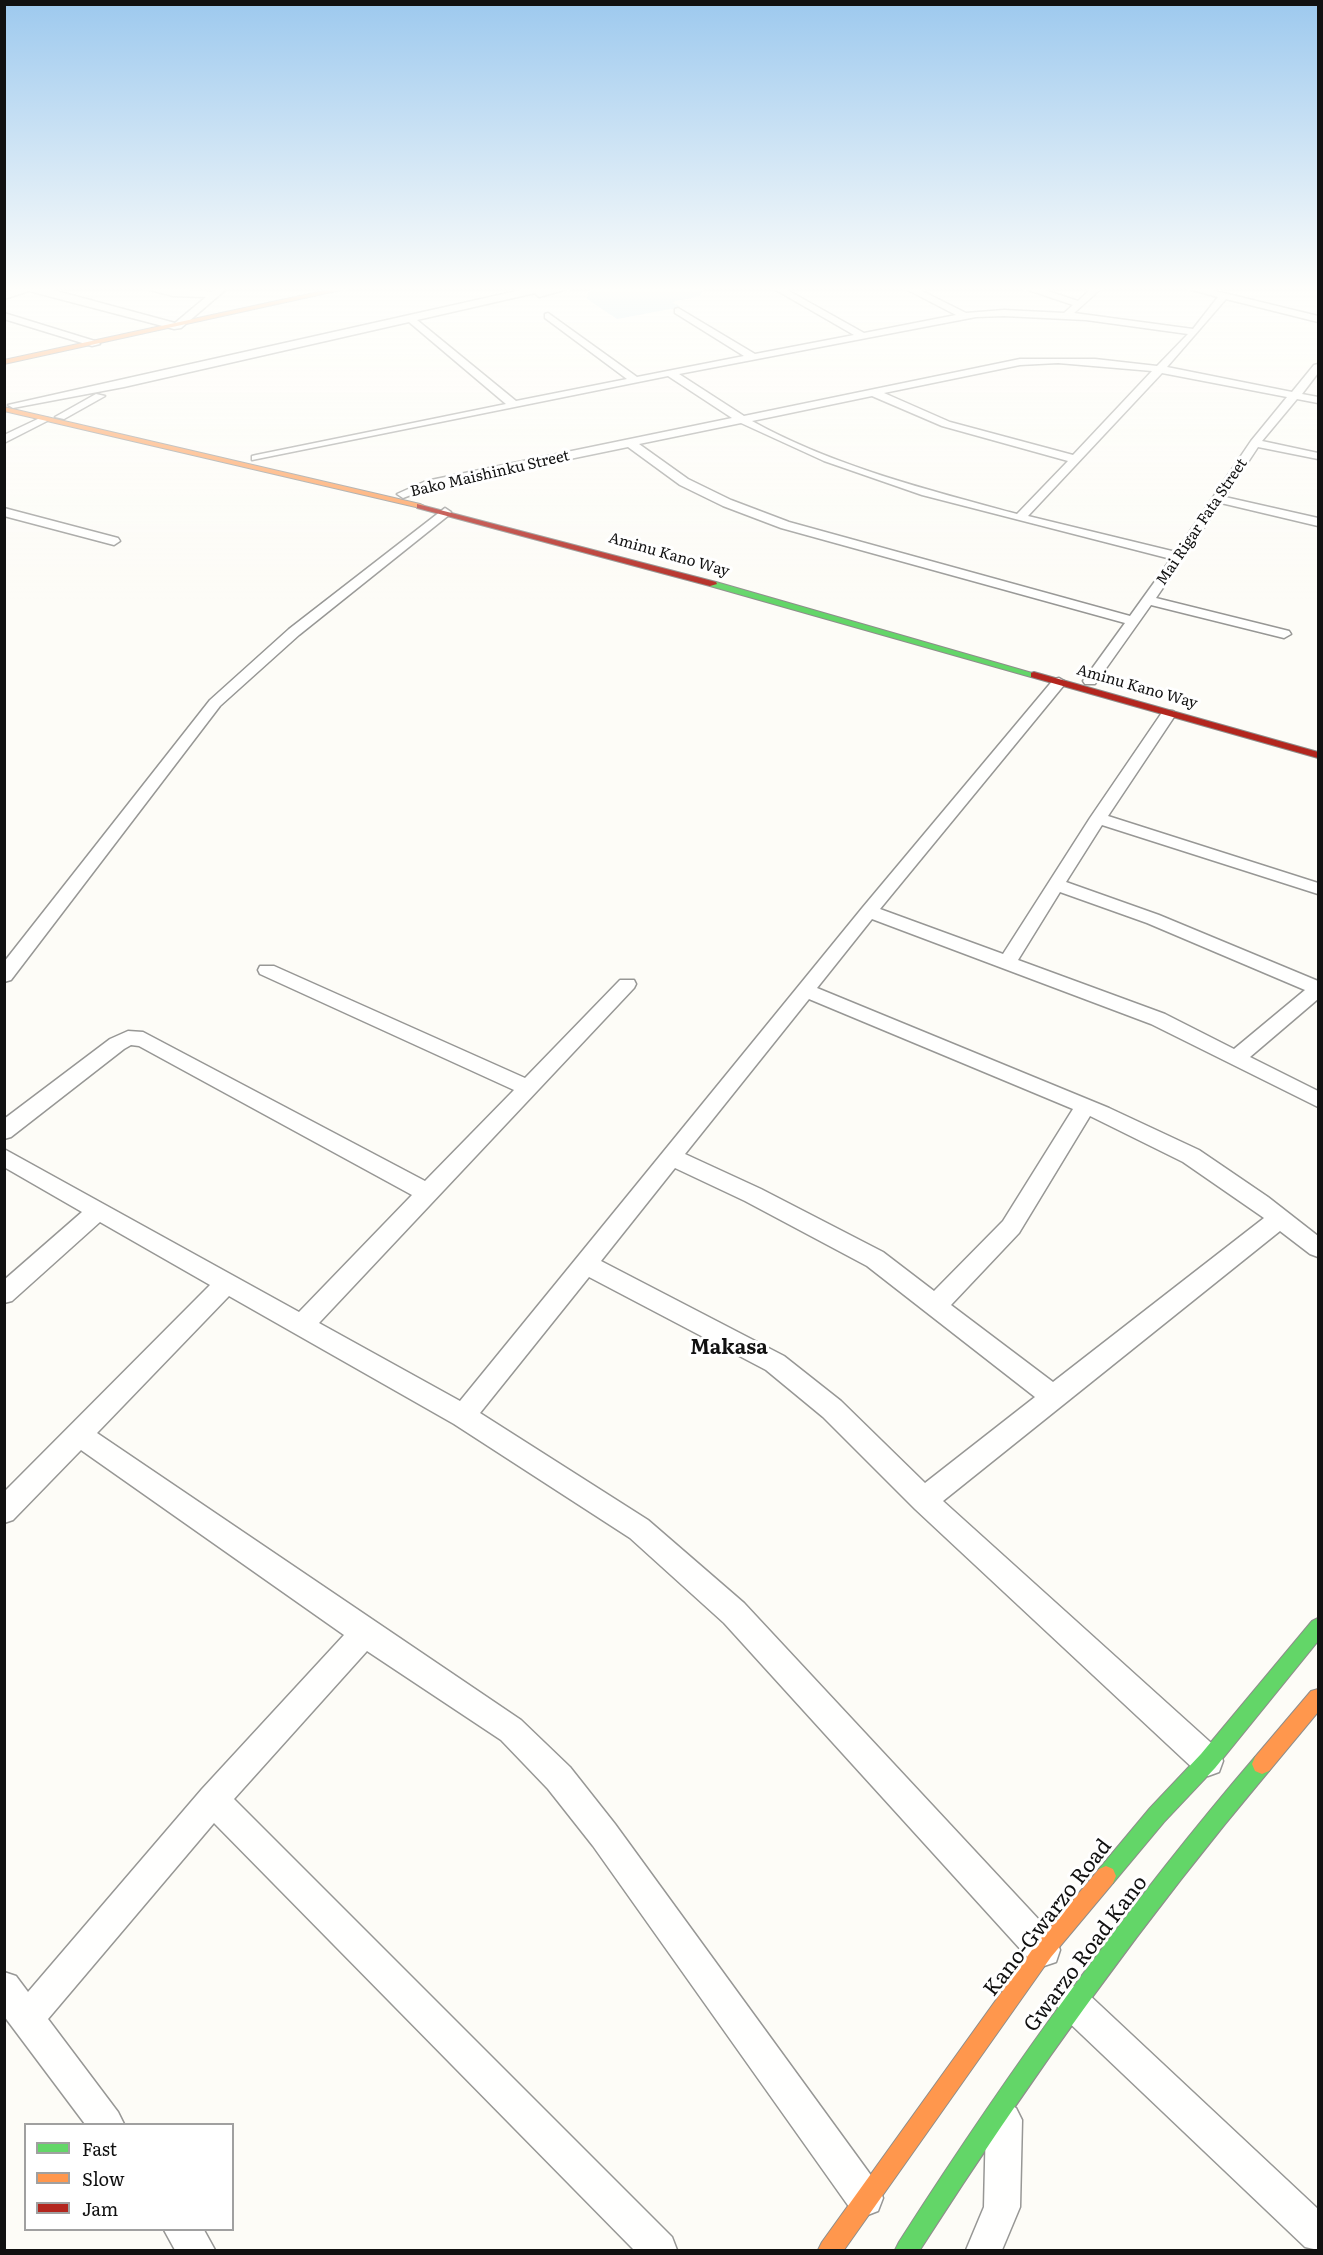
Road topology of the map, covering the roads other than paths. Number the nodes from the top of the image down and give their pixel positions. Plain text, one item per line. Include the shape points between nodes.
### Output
1 (86, 391) edge
2 (119, 391) edge
3 (497, 391) edge
4 (581, 391) edge
5 (698, 391) edge
6 (877, 391) edge
7 (1139, 391) edge
8 (1269, 391) edge
9 (1298, 391) edge
10 (873, 392) junction
11 (1294, 396) junction
12 (1318, 400) edge
13 (514, 405) junction
14 (7, 406) edge
15 (60, 417) junction
16 (46, 419) junction
17 (741, 419) junction
18 (4, 440) edge
19 (630, 443) junction
20 (1255, 443) junction
21 (1318, 456) edge
22 (256, 458) junction
23 (1075, 459) junction
24 (403, 494) junction
25 (1218, 499) junction
26 (4, 512) edge
27 (445, 512) junction
28 (1021, 517) junction
29 (481, 518) junction
30 (1318, 522) edge
31 (114, 540) dead end
32 (1179, 557) junction
33 (1148, 600) junction
34 (1134, 621) junction
35 (1284, 634) dead end
36 (1016, 665) junction
37 (1090, 681) junction
38 (1059, 682) junction
39 (1168, 714) junction
40 (1318, 744) edge
41 (1318, 755) edge
42 (1098, 818) junction
43 (1057, 885) junction
44 (1318, 890) edge
45 (869, 911) junction
46 (1006, 964) junction
47 (267, 970) dead end
48 (4, 976) edge
49 (627, 984) dead end
50 (1318, 988) edge
51 (807, 991) junction
52 (1237, 1057) junction
53 (529, 1088) junction
54 (1318, 1100) edge
55 (1085, 1106) junction
56 (4, 1131) edge
57 (4, 1157) edge
58 (673, 1158) junction
59 (428, 1194) junction
60 (99, 1210) junction
61 (1280, 1218) junction
62 (1318, 1248) edge
63 (587, 1265) junction
64 (227, 1283) junction
65 (4, 1294) edge
66 (936, 1305) junction
67 (302, 1325) junction
68 (1055, 1398) junction
69 (463, 1416) junction
70 (78, 1434) junction
71 (924, 1500) junction
72 (4, 1511) edge
73 (1318, 1627) edge
74 (365, 1633) junction
75 (1318, 1698) edge
76 (1208, 1761) junction
77 (213, 1800) junction
78 (1044, 1950) junction
79 (4, 1988) edge
80 (1073, 2003) junction
81 (28, 2017) junction
82 (1004, 2102) junction
83 (105, 2123) edge
84 (867, 2200) junction
85 (183, 2231) edge
86 (1318, 2234) edge
87 (197, 2250) edge
88 (660, 2250) edge
89 (830, 2250) edge
90 (907, 2250) edge
91 (984, 2250) edge

1 - 14 street
2 - 15 street via 85,402
3 - 13 street
4 - 13 street
5 - 17 street
6 - 10 street, Bako Maishinku Street
7 - 23 street
8 - 11 street, Bako Maishinku Street
9 - 11 street, Mai Rigar Fata Street
10 - 17 street, Bako Maishinku Street
10 - 23 street via 908,411 984,437
11 - 12 street, Bako Maishinku Street
11 - 20 street, Mai Rigar Fata Street
13 - 22 street
14 - 15 main road, Aminu Kano Way
14 - 16 main road, Aminu Kano Way
15 - 22 main road, Aminu Kano Way
16 - 18 street
16 - 27 main road, Aminu Kano Way
17 - 19 street, Bako Maishinku Street
17 - 28 street via 853,468
19 - 24 street, Bako Maishinku Street via 426,485
19 - 34 street via 684,482 784,525
20 - 21 street
20 - 25 street, Mai Rigar Fata Street
22 - 24 main road, Aminu Kano Way
23 - 28 street
24 - 29 main road, Aminu Kano Way
25 - 30 street
25 - 32 street, Mai Rigar Fata Street
26 - 31 street
27 - 29 main road, Aminu Kano Way
27 - 48 street via 294,632 215,703
28 - 32 street
29 - 36 main road, Aminu Kano Way via 712,574
32 - 33 street, Mai Rigar Fata Street
33 - 34 street, Mai Rigar Fata Street
33 - 35 street
34 - 37 street, Mai Rigar Fata Street
36 - 37 main road, Aminu Kano Way
36 - 38 main road, Aminu Kano Way
37 - 40 main road, Aminu Kano Way
38 - 39 main road, Aminu Kano Way
38 - 45 street
39 - 41 main road, Aminu Kano Way
39 - 42 street
42 - 43 street
42 - 44 street
43 - 46 street
43 - 50 street via 1153,919
45 - 46 street
45 - 51 street
46 - 52 street via 1158,1019
47 - 53 street
49 - 53 street
50 - 52 street
51 - 55 street
51 - 58 street
52 - 54 street
53 - 59 street
55 - 61 street via 1191,1156
55 - 66 street via 1011,1227
56 - 59 street via 117,1044 128,1038 143,1039
57 - 60 street
58 - 63 street
58 - 66 street via 875,1259
59 - 67 street
60 - 64 street
60 - 65 street
61 - 62 street
61 - 68 street via 1162,1308
63 - 69 street
63 - 71 street via 776,1364 832,1409
64 - 67 street
64 - 70 street
66 - 68 street
67 - 69 street
68 - 71 street
69 - 78 street via 639,1529 734,1613
70 - 72 street
70 - 74 street
71 - 76 street
73 - 76 main road, Kano-Gwarzo Road
74 - 77 street
74 - 84 street via 511,1730 559,1778
75 - 80 main road, Gwarzo Road Kano via 1203,1833
76 - 78 main road, Kano-Gwarzo Road via 1157,1815
77 - 81 street
77 - 88 street
78 - 84 main road, Kano-Gwarzo Road
79 - 81 street
80 - 82 main road, Gwarzo Road Kano
80 - 86 street
81 - 83 street
82 - 90 main road, Gwarzo Road Kano
82 - 91 street via 1002,2207
84 - 89 main road, Kano-Gwarzo Road
85 - 87 street

